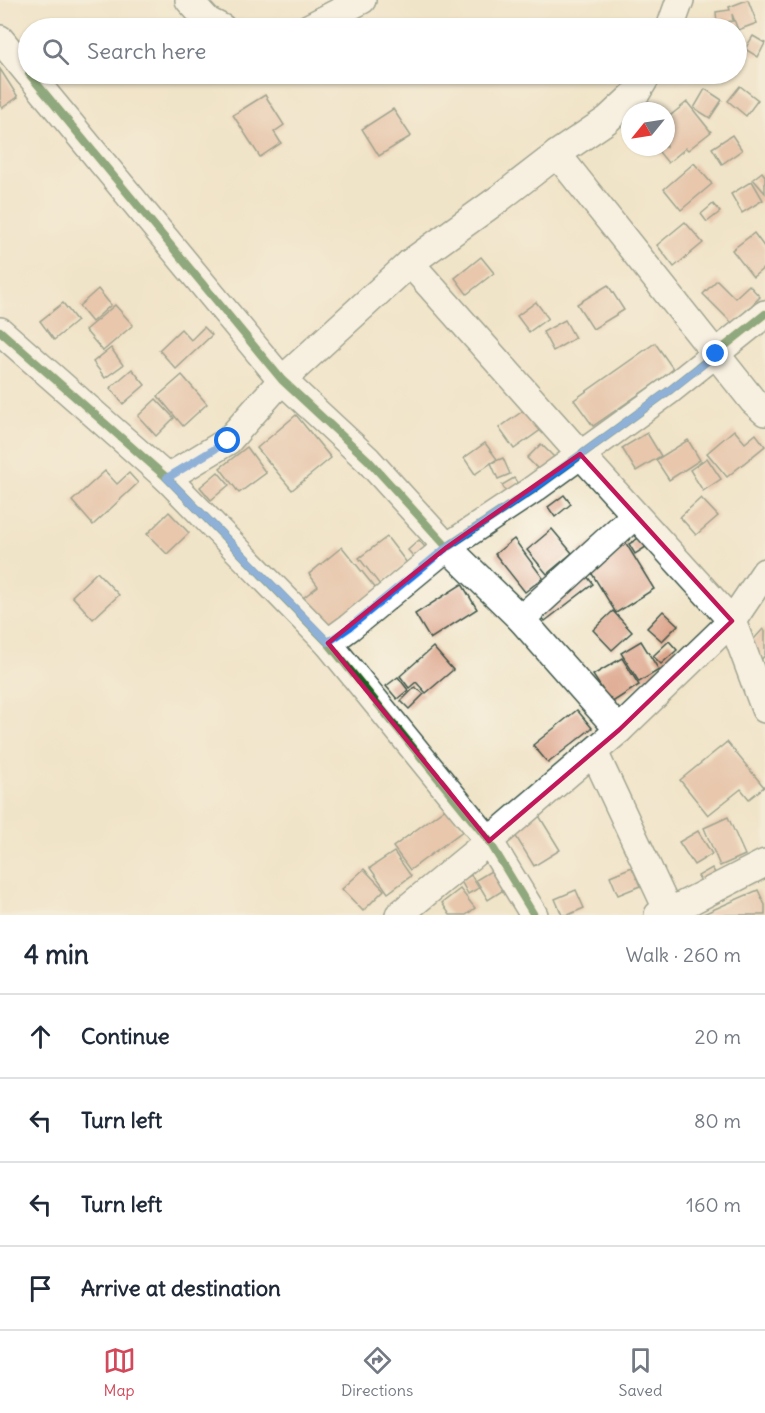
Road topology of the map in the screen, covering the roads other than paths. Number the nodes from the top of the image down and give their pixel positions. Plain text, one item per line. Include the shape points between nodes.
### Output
1 (189, 0) edge
2 (362, 0) edge
3 (680, 0) edge
4 (205, 18) edge
5 (327, 18) edge
6 (674, 18) edge
7 (0, 39) edge
8 (18, 60) edge
9 (38, 84) edge
10 (642, 84) edge
11 (557, 154) junction
12 (410, 263) junction
13 (765, 314) edge
14 (0, 331) edge
15 (716, 354) junction
16 (282, 380) junction
17 (765, 412) edge
18 (580, 454) junction
19 (167, 478) junction
20 (635, 514) junction
21 (447, 547) junction
22 (765, 572) edge
23 (748, 608) edge
24 (521, 619) junction
25 (328, 642) junction
26 (765, 709) edge
27 (619, 730) junction
28 (594, 752) junction
29 (489, 841) junction
30 (765, 863) edge
31 (666, 914) edge
32 (399, 915) edge
33 (534, 915) edge

1 - 4 street
2 - 5 street
3 - 6 street
7 - 8 street
9 - 16 street
10 - 11 street via 607,120
11 - 12 street
11 - 15 street
12 - 16 street
12 - 18 street
13 - 15 street
14 - 19 street
15 - 17 street
15 - 18 street
16 - 19 street via 228,441
16 - 21 street via 368,460
18 - 20 street
18 - 21 street
19 - 25 street
20 - 23 street
20 - 24 street
21 - 24 street
21 - 25 street
22 - 23 street
23 - 26 street
23 - 27 street
24 - 27 street
25 - 29 street
27 - 28 street
28 - 29 street
28 - 31 street
29 - 32 street
29 - 33 street
30 - 31 street

